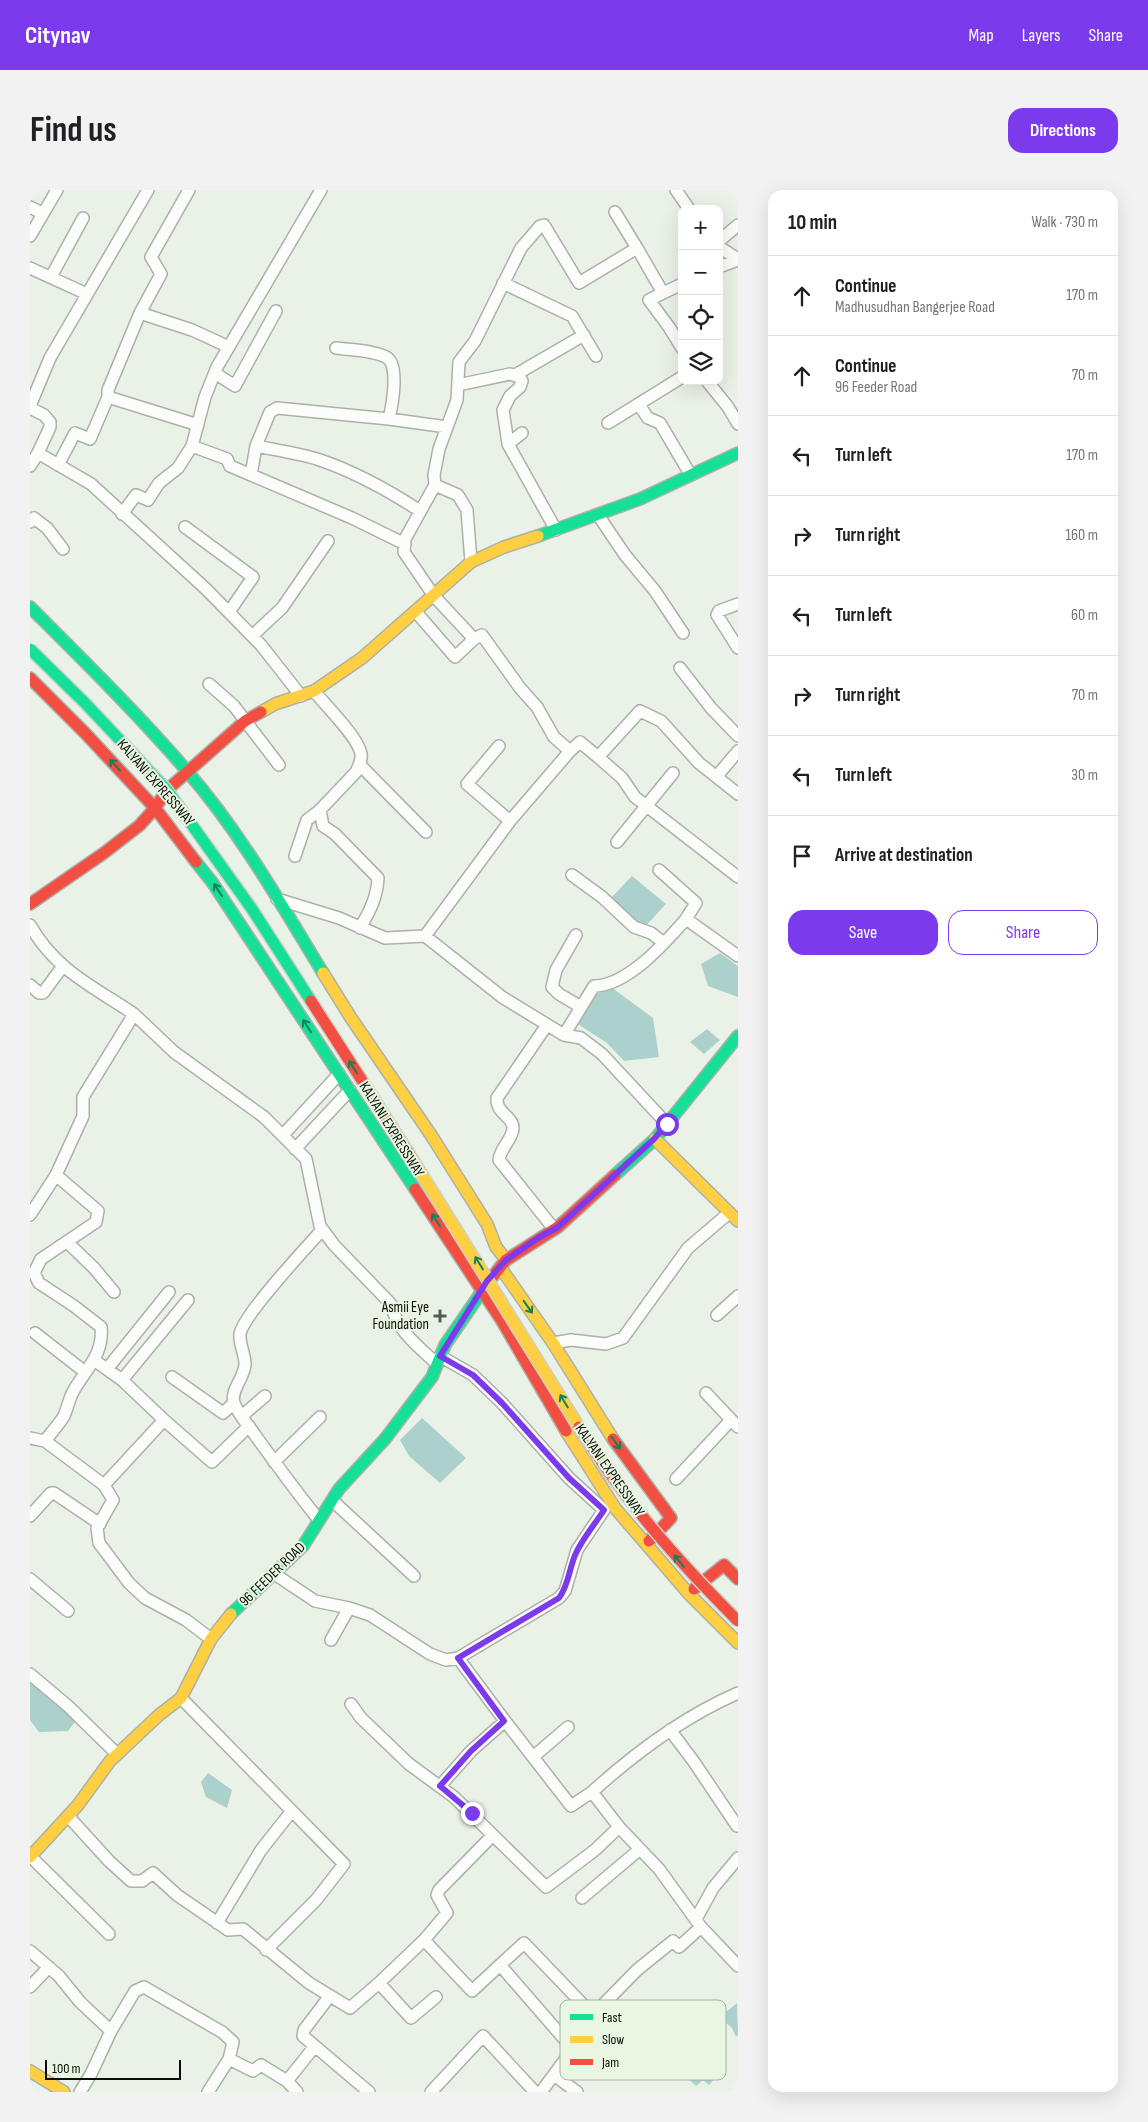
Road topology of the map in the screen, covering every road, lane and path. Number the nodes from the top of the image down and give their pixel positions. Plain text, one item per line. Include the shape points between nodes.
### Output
1 (57, 190) edge
2 (148, 190) edge
3 (189, 190) edge
4 (321, 190) edge
5 (676, 190) edge
6 (686, 205) edge
7 (30, 207) edge
8 (615, 212) dead end
9 (42, 213) junction
10 (83, 218) dead end
11 (738, 225) edge
12 (30, 236) edge
13 (723, 237) edge
14 (637, 248) junction
15 (723, 250) edge
16 (738, 260) edge
17 (723, 266) edge
18 (30, 268) edge
19 (51, 278) junction
20 (502, 284) junction
21 (678, 286) edge
22 (664, 293) junction
23 (87, 294) junction
24 (276, 311) dead end
25 (140, 312) junction
26 (584, 335) junction
27 (678, 342) edge
28 (229, 347) junction
29 (336, 348) dead end
30 (596, 356) dead end
31 (215, 373) junction
32 (515, 375) junction
33 (678, 380) edge
34 (458, 385) junction
35 (710, 385) edge
36 (108, 397) junction
37 (638, 405) junction
38 (30, 407) edge
39 (389, 419) junction
40 (608, 423) dead end
41 (738, 424) edge
42 (198, 425) junction
43 (447, 427) junction
44 (522, 433) dead end
45 (508, 444) junction
46 (192, 446) junction
47 (256, 446) junction
48 (38, 453) junction
49 (738, 453) edge
50 (58, 465) junction
51 (30, 466) edge
52 (690, 474) junction
53 (251, 475) junction
54 (435, 485) junction
55 (420, 511) junction
56 (122, 514) junction
57 (598, 515) junction
58 (30, 522) edge
59 (185, 527) dead end
60 (556, 530) junction
61 (328, 541) dead end
62 (405, 544) junction
63 (64, 549) dead end
64 (471, 562) junction
65 (434, 596) junction
66 (738, 604) edge
67 (30, 607) edge
68 (229, 612) junction
69 (416, 612) junction
70 (683, 633) dead end
71 (252, 636) junction
72 (474, 639) junction
73 (738, 648) edge
74 (30, 649) edge
75 (680, 668) dead end
76 (30, 678) edge
77 (210, 684) dead end
78 (314, 691) junction
79 (301, 696) junction
80 (245, 721) junction
81 (738, 736) edge
82 (499, 746) dead end
83 (570, 751) junction
84 (738, 751) edge
85 (598, 757) junction
86 (360, 765) junction
87 (279, 766) dead end
88 (188, 772) junction
89 (673, 773) dead end
90 (717, 776) junction
91 (167, 790) junction
92 (738, 794) edge
93 (646, 806) junction
94 (155, 808) junction
95 (320, 810) junction
96 (510, 821) junction
97 (426, 832) dead end
98 (617, 842) dead end
99 (295, 856) dead end
100 (659, 870) dead end
101 (572, 875) dead end
102 (738, 876) edge
103 (277, 899) junction
104 (30, 904) edge
105 (686, 919) junction
106 (30, 925) edge
107 (360, 928) junction
108 (576, 935) dead end
109 (425, 936) junction
110 (664, 943) junction
111 (738, 956) edge
112 (63, 966) junction
113 (30, 985) edge
114 (581, 1006) junction
115 (134, 1014) junction
116 (547, 1026) junction
117 (564, 1035) junction
118 (738, 1036) edge
119 (339, 1074) junction
120 (350, 1090) junction
121 (667, 1124) junction
122 (283, 1135) junction
123 (654, 1139) junction
124 (295, 1149) junction
125 (56, 1175) junction
126 (30, 1215) edge
127 (735, 1218) edge
128 (554, 1229) junction
129 (322, 1230) junction
130 (67, 1242) junction
131 (500, 1267) junction
132 (31, 1274) edge
133 (481, 1290) junction
134 (114, 1292) dead end
135 (169, 1292) dead end
136 (738, 1296) edge
137 (188, 1300) dead end
138 (717, 1315) dead end
139 (35, 1333) dead end
140 (553, 1343) junction
141 (94, 1360) junction
142 (438, 1360) junction
143 (107, 1369) junction
144 (85, 1372) junction
145 (172, 1377) dead end
146 (122, 1380) junction
147 (706, 1393) dead end
148 (265, 1396) dead end
149 (234, 1403) junction
150 (320, 1417) dead end
151 (164, 1420) junction
152 (245, 1421) junction
153 (735, 1424) edge
154 (30, 1438) edge
155 (45, 1441) junction
156 (274, 1462) junction
157 (676, 1479) dead end
158 (104, 1485) junction
159 (333, 1500) junction
160 (30, 1516) edge
161 (320, 1520) junction
162 (100, 1524) junction
163 (646, 1545) junction
164 (273, 1573) junction
165 (414, 1576) dead end
166 (30, 1579) edge
167 (738, 1579) edge
168 (689, 1594) junction
169 (349, 1608) junction
170 (68, 1611) dead end
171 (738, 1621) edge
172 (211, 1639) junction
173 (331, 1640) dead end
174 (738, 1643) edge
175 (458, 1658) junction
176 (30, 1674) edge
177 (738, 1693) edge
178 (181, 1698) junction
179 (351, 1704) dead end
180 (504, 1721) junction
181 (568, 1727) dead end
182 (670, 1730) junction
183 (117, 1754) junction
184 (533, 1757) junction
185 (440, 1786) junction
186 (592, 1792) junction
187 (291, 1812) junction
188 (68, 1816) junction
189 (738, 1826) edge
190 (619, 1827) junction
191 (493, 1835) junction
192 (640, 1849) junction
193 (30, 1857) edge
194 (738, 1858) edge
195 (582, 1898) dead end
196 (217, 1923) junction
197 (698, 1923) junction
198 (109, 1934) dead end
199 (424, 1940) junction
200 (30, 1950) edge
201 (266, 1950) junction
202 (500, 1965) junction
203 (738, 1966) edge
204 (49, 1967) junction
205 (378, 1983) junction
206 (30, 1987) edge
207 (329, 1997) junction
208 (436, 1997) dead end
209 (579, 2000) edge
210 (608, 2000) edge
211 (111, 2031) junction
212 (560, 2034) edge
213 (315, 2046) junction
214 (229, 2059) junction
215 (560, 2066) edge
216 (30, 2071) edge
217 (554, 2074) junction
218 (560, 2079) edge
219 (561, 2080) edge
220 (287, 2082) junction
221 (365, 2090) edge
222 (64, 2092) edge
223 (80, 2092) edge
224 (208, 2092) edge
225 (297, 2092) edge
226 (431, 2092) edge
227 (535, 2092) edge
228 (541, 2092) edge
229 (576, 2092) edge

1 - 9 street
2 - 23 street
3 - 25 street via 151,257 161,274
4 - 28 street
5 - 6 street
7 - 9 street
8 - 14 street
9 - 12 street
10 - 19 street
11 - 13 street
14 - 20 street via 579,283 544,225 540,226 521,248
14 - 22 street
15 - 16 street
16 - 17 street
18 - 19 street
19 - 23 street
20 - 26 street via 572,316
20 - 34 street via 475,341 459,362
21 - 22 street
22 - 27 street via 649,300
23 - 38 street via 50,358
24 - 31 street via 236,386
25 - 28 street
25 - 36 street
26 - 30 street
26 - 32 street
28 - 31 street
29 - 39 street via 380,355 391,361 394,371
31 - 42 street
32 - 34 street
32 - 45 street via 522,381 520,388 510,396 503,410
33 - 37 street
34 - 43 street via 457,400
35 - 41 street
36 - 42 street
36 - 50 street via 90,439 75,433
37 - 40 street
37 - 52 street via 648,418 660,424
38 - 48 street via 50,422
39 - 43 street
39 - 47 street via 277,408 270,412
42 - 46 street
43 - 54 street via 439,449
44 - 45 street
45 - 60 street
46 - 53 street via 227,459 230,466
46 - 56 street via 178,468 159,483 148,500 136,496
47 - 53 street
47 - 55 street via 316,459 340,468 390,492
48 - 50 street
48 - 51 street
49 - 52 main road
50 - 56 street via 91,484
52 - 57 main road
53 - 62 street
54 - 55 street
54 - 64 street via 458,495 468,510
55 - 62 street
56 - 68 street
57 - 60 main road
57 - 70 street
58 - 63 street via 34,518 47,528
59 - 68 street via 253,577
60 - 64 main road
61 - 71 street via 282,608
62 - 65 street via 404,552
64 - 65 main road
65 - 69 main road
65 - 72 street
66 - 73 street via 719,611 717,615
67 - 88 main road
68 - 71 street
69 - 72 street via 455,657
69 - 78 main road via 362,658
71 - 79 street
72 - 83 street via 482,635 537,707 554,737
74 - 91 main road, KALYANI EXPRESSWAY, bridge
75 - 81 street via 710,708
94 -> 76 main road
77 - 80 street
78 - 79 main road
78 - 86 street via 358,744
79 - 80 main road via 275,704
80 - 87 street
80 - 88 main road
82 - 96 street via 467,784
83 - 85 street via 580,742
83 - 96 street
84 - 90 street
85 - 90 street via 640,711 661,721 686,750
85 - 93 street
86 - 95 street
86 - 97 street
88 - 91 main road
88 - 103 main road
89 - 93 street
90 - 92 street
91 - 94 main road
171 -> 91 main road, KALYANI EXPRESSWAY, bridge via 687,1570 639,1514 598,1458 478,1261 252,908
93 - 98 street
93 - 102 street
94 - 104 main road via 140,825 112,847
119 -> 94 main road via 212,882
95 - 99 street via 307,820
95 - 107 street via 323,826 378,878 373,905
96 - 109 street
100 - 105 street via 696,903
101 - 110 street via 634,927 651,933
103 - 107 street
103 - 131 main road via 487,1224
105 - 110 street
105 - 111 street
106 - 112 street
107 - 109 street via 385,938
108 - 114 street via 556,970 552,987
109 - 116 street via 502,997
110 - 114 street via 615,982 594,986
112 - 113 street via 43,993
112 - 115 street
114 - 117 street
115 - 122 street via 174,1052 264,1117
115 - 125 street via 83,1097 84,1116
116 - 117 street
116 - 128 street via 497,1098 497,1104 513,1128 499,1160
117 - 121 street via 581,1038 602,1054
118 - 121 main road, 96 FEEDER ROAD
119 - 120 main road
119 - 122 street
120 - 124 street
133 -> 120 main road
121 - 123 main road, 96 FEEDER ROAD
122 - 124 street
123 - 127 main road
123 - 128 main road, 96 FEEDER ROAD
124 - 129 street via 306,1159
125 - 126 street
125 - 130 street via 98,1211 96,1222
127 - 140 street via 688,1248 623,1338 606,1344 572,1340
128 - 131 main road, 96 FEEDER ROAD
129 - 142 street via 391,1304 393,1315 407,1338
129 - 149 street via 242,1326 240,1342 245,1362
130 - 132 street via 41,1259
130 - 134 street
131 - 133 main road, 96 FEEDER ROAD
131 -> 140 main road
132 - 141 street via 101,1328 102,1340
133 - 142 main road, 96 FEEDER ROAD
133 - 163 main road via 609,1500
135 - 143 street
136 - 138 street
137 - 146 street
139 - 144 street
140 -> 163 main road via 612,1438 671,1518
141 - 143 street
141 - 144 street
142 - 159 main road, 96 FEEDER ROAD via 432,1377 403,1417 339,1488
142 - 175 street via 473,1375 569,1478 604,1510 577,1550 565,1591 559,1598
143 - 146 street
144 - 155 street via 64,1415
145 - 149 street via 223,1413
146 - 151 street
147 - 153 street
148 - 152 street
149 - 152 street
150 - 156 street
151 - 152 street via 212,1462
151 - 158 street
152 - 156 street
153 - 157 street
154 - 155 street
155 - 158 street
156 - 161 street
158 - 162 street via 113,1500
159 - 161 main road, 96 FEEDER ROAD
159 - 165 street
160 - 162 street via 54,1493
161 - 164 main road, 96 FEEDER ROAD via 303,1546
162 - 172 street via 97,1528 98,1543 128,1583 145,1598 186,1620
163 - 168 main road
164 - 169 street via 315,1601
164 - 172 main road, 96 FEEDER ROAD via 228,1617
166 - 170 street
167 - 168 main road via 724,1565
168 - 174 main road
169 - 173 street
169 - 175 street via 370,1615 430,1654 446,1660
172 - 178 main road, 96 FEEDER ROAD
175 - 180 street
176 - 183 street
177 - 182 street via 697,1712
178 - 183 main road, 96 FEEDER ROAD
178 - 187 street
179 - 185 street via 408,1764
180 - 184 street
180 - 185 street
181 - 184 street
182 - 186 street via 620,1766
182 - 189 street
183 - 188 main road, 96 FEEDER ROAD
184 - 186 street via 571,1806
185 - 191 street
186 - 190 street
187 - 196 street via 261,1850
187 - 201 street via 344,1864 316,1900
188 - 193 main road, 96 FEEDER ROAD
188 - 196 street via 131,1882 142,1881 153,1873 177,1895
190 - 191 street via 595,1850 546,1887
190 - 192 street
191 - 199 street via 439,1890 438,1895 447,1913
192 - 195 street
192 - 197 street
193 - 198 street
194 - 197 street via 713,1888
196 - 201 street via 228,1930 243,1929
197 - 203 street
197 - 210 street via 679,1947 673,1941 637,1970
199 - 202 street via 472,1991
199 - 205 street
200 - 204 street
201 - 207 street
202 - 209 street via 524,1943
202 - 212 street
204 - 206 street
204 - 211 street
205 - 207 street via 350,2008
205 - 208 street via 411,2018
207 - 213 street via 304,2030 304,2036
211 - 214 street via 135,1991 144,1987 222,2032 233,2042
211 - 223 street
213 - 220 street
213 - 221 street
214 - 220 street via 253,2071 261,2065
214 - 224 street
215 - 217 street
216 - 222 main road
217 - 218 street
217 - 228 street
219 - 229 street
220 - 225 street
226 - 227 street via 483,2036

